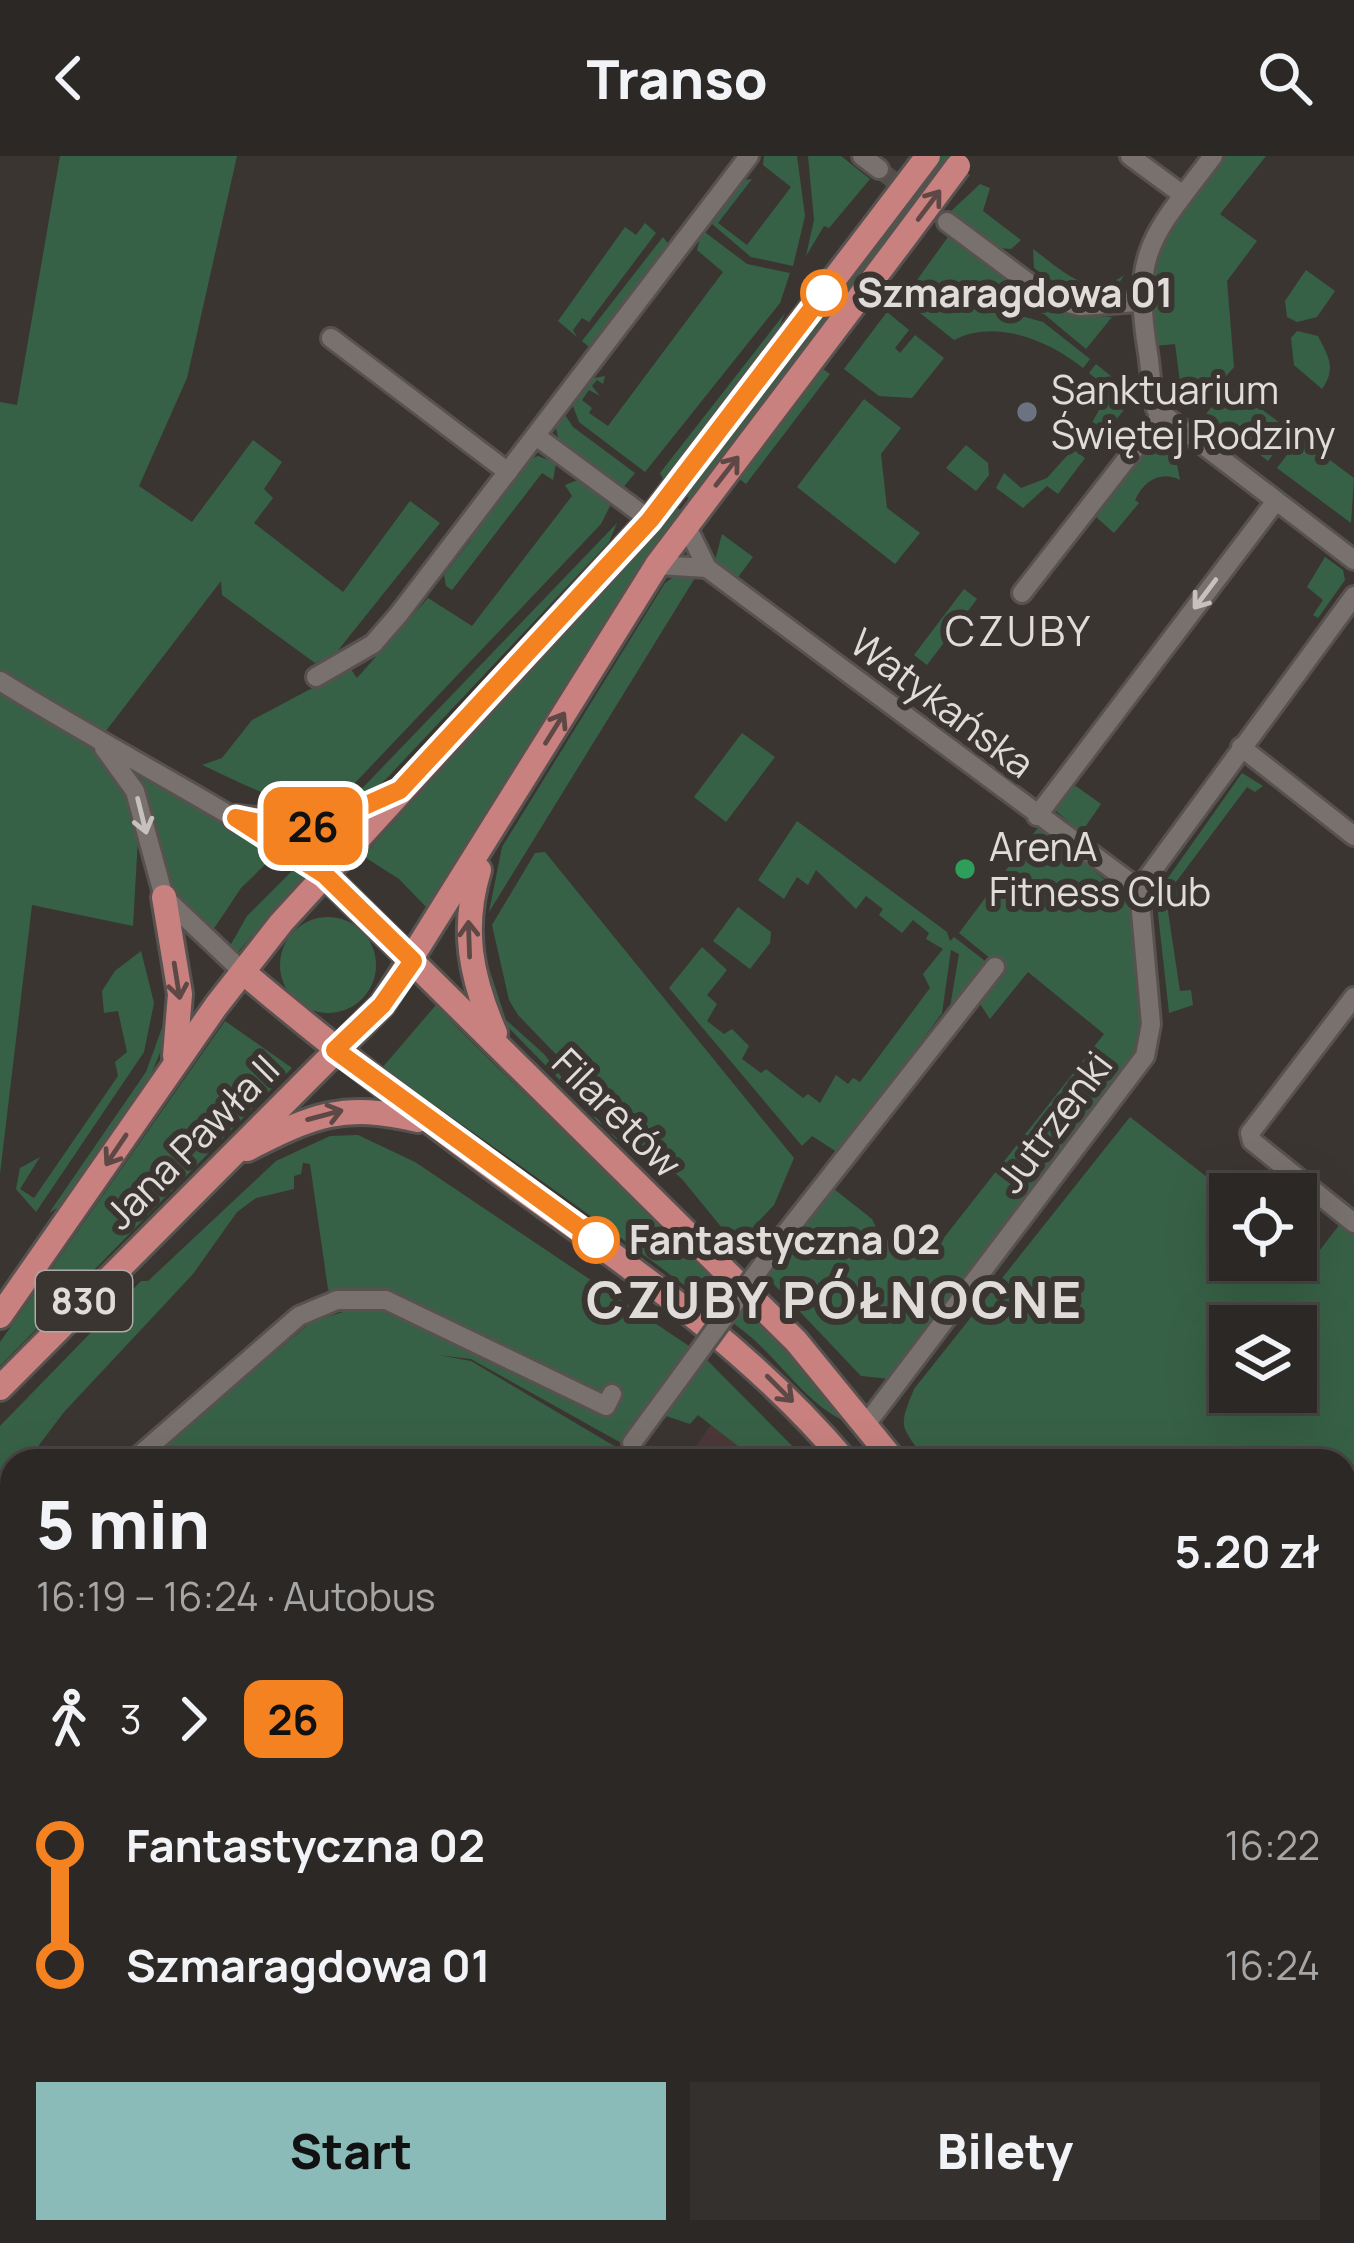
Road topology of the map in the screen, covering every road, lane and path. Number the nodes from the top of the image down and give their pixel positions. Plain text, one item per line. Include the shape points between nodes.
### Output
1 (862, 156) edge
2 (928, 156) edge
3 (1130, 156) edge
4 (1213, 156) edge
5 (740, 159) edge
6 (962, 161) edge
7 (879, 169) tunnel mouth
8 (1184, 195) junction
9 (946, 222) tunnel mouth
10 (1138, 302) junction
11 (331, 338) dead end
12 (1161, 415) junction
13 (536, 436) junction
14 (508, 472) junction
15 (1276, 501) junction
16 (650, 520) junction
17 (686, 525) junction
18 (1354, 560) edge
19 (657, 565) junction
20 (707, 568) junction
21 (1022, 593) dead end
22 (1354, 596) edge
23 (316, 677) dead end
24 (0, 681) edge
25 (94, 740) junction
26 (1241, 747) junction
27 (400, 790) junction
28 (1037, 815) junction
29 (236, 818) junction
30 (494, 827) junction
31 (1354, 836) edge
32 (325, 875) junction
33 (1138, 889) junction
34 (164, 897) junction
35 (413, 961) junction
36 (995, 967) dead end
37 (243, 972) junction
38 (1354, 998) edge
39 (502, 1048) junction
40 (335, 1050) junction
41 (174, 1065) junction
42 (432, 1124) junction
43 (226, 1159) junction
44 (1354, 1223) edge
45 (0, 1316) edge
46 (0, 1388) edge
47 (612, 1394) dead end
48 (867, 1423) junction
49 (816, 1426) junction
50 (147, 1449) edge
51 (628, 1449) edge
52 (835, 1449) edge
53 (885, 1449) edge

1 - 7 street
2 - 16 main road, 830, bridge
3 - 8 street
4 - 8 street
5 - 13 street
17 -> 6 main road, 830, bridge
8 - 10 street via 1148,245
9 - 10 street via 1049,298 1079,306
10 - 12 street
11 - 14 street
12 - 15 street
12 - 21 street
13 - 14 street
13 - 16 street
14 - 23 street via 373,644
15 - 18 street
15 -> 28 street
16 - 27 main road, 830
17 - 19 main road, 830
17 - 20 street
19 - 20 street
30 -> 19 main road, 830
20 - 28 street, Watykańska
22 - 26 street
24 - 25 street
25 - 29 street
25 -> 34 street via 134,791
26 - 31 street
26 - 33 street
27 - 29 main road via 324,824
27 - 32 main road, 830
28 - 33 street, Watykańska
29 - 32 street
30 - 35 main road, 830
39 -> 30 main road via 478,995 468,935
32 - 35 main road, Filaretów
32 - 37 main road, 830
33 - 48 street, Jutrzenki via 1151,1024 1144,1056
34 - 37 street
34 -> 41 main road via 180,994
35 - 39 main road, Filaretów
35 - 40 main road, 830
36 - 51 street, bridge
37 - 40 main road
37 - 41 main road, Jana Pawła II / 830
38 - 44 street via 1250,1136
39 - 48 main road, Filaretów via 796,1341
40 - 42 main road
40 - 43 main road, Jana Pawła II / 830
41 -> 45 main road, Jana Pawła II / 830
43 -> 42 main road via 343,1109
42 -> 49 main road via 694,1315
43 - 46 main road, Jana Pawła II / 830
47 - 50 street via 606,1406 519,1354 386,1300 338,1300 299,1316
48 - 49 main road
48 - 53 main road, Filaretów
49 - 52 main road

